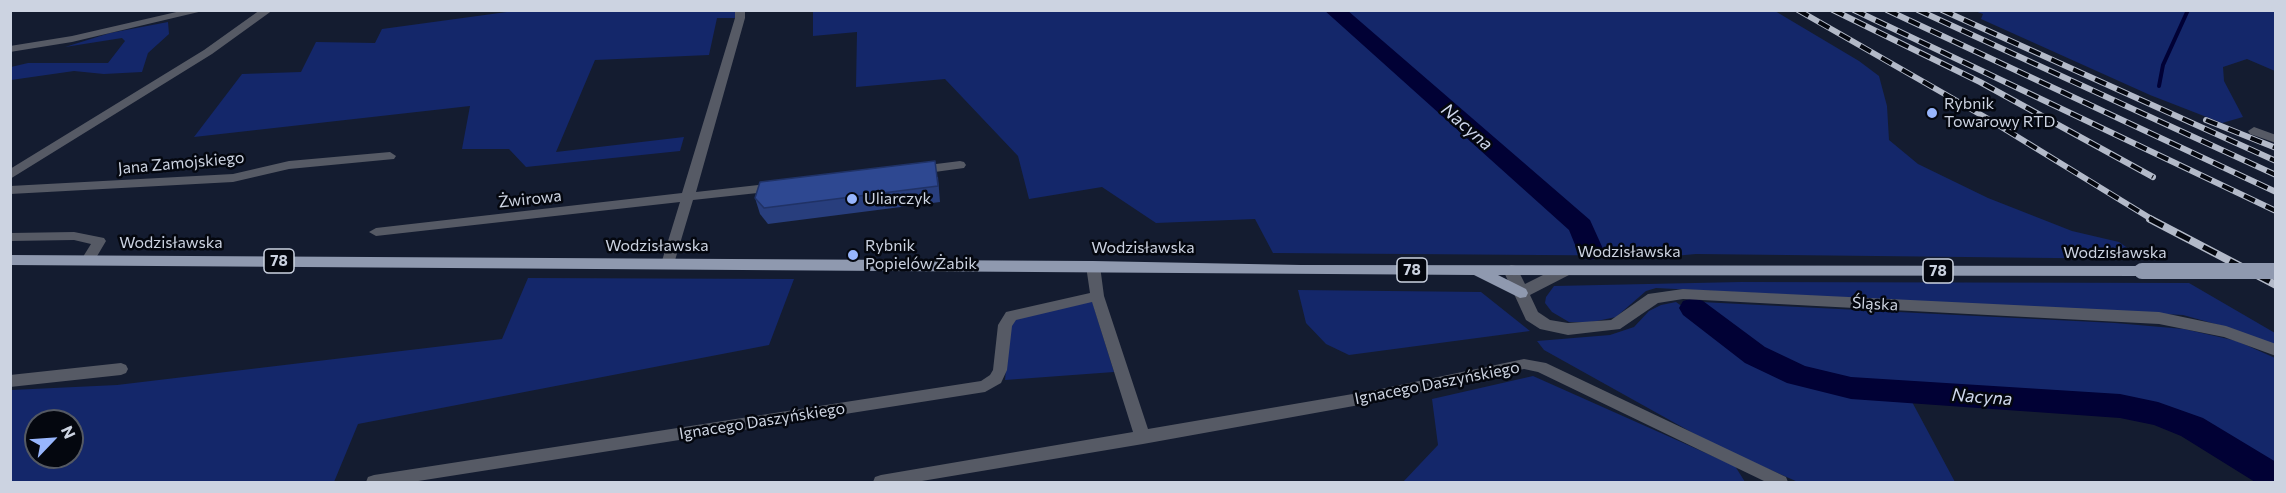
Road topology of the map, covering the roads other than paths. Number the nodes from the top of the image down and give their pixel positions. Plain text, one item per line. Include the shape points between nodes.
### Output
1 (202, 10) edge
2 (268, 10) edge
3 (740, 10) edge
4 (10, 49) edge
5 (2254, 131) dead end
6 (2276, 139) edge
7 (390, 156) dead end
8 (960, 165) dead end
9 (907, 171) edge
10 (10, 175) edge
11 (792, 185) edge
12 (10, 190) edge
13 (688, 198) junction
14 (376, 232) dead end
15 (10, 237) edge
16 (10, 260) edge
17 (88, 260) junction
18 (668, 264) junction
19 (1093, 266) junction
20 (1474, 270) junction
21 (1511, 270) junction
22 (1564, 270) junction
23 (2276, 271) edge
24 (1520, 293) junction
25 (1097, 296) junction
26 (2276, 350) edge
27 (121, 369) dead end
28 (10, 381) edge
29 (1143, 438) junction
30 (1747, 467) junction
31 (374, 483) edge
32 (881, 483) edge
33 (1756, 483) edge
34 (1780, 483) edge

1 - 4 street
2 - 10 street via 208,52
3 - 13 street
5 - 6 street
7 - 12 street, Jana Zamojskiego via 289,165 204,181
8 - 9 street
11 - 13 street, Żwirowa
13 - 14 street, Żwirowa
13 - 18 street
15 - 17 street via 74,236 99,241
16 - 17 main road, Wodzisławska / 78
17 - 18 main road, Wodzisławska / 78
18 - 19 main road, Wodzisławska / 78
19 - 20 main road, Wodzisławska / 78
19 - 25 street
20 - 21 main road, Wodzisławska / 78
20 - 24 main road
21 - 22 main road, Wodzisławska / 78
21 - 24 street, Śląska
22 - 23 main road, Wodzisławska / 78, bridge
22 - 24 street
24 - 26 street, Śląska via 1536,319 1568,329 1614,325 1654,298 1683,294 2159,318 2216,329
25 - 29 street
25 - 31 street, Ignacego Daszyńskiego via 1011,316 1005,325 1000,370 996,379 985,386
27 - 28 street
29 - 30 street, Ignacego Daszyńskiego via 1376,396 1524,364 1541,367
29 - 32 street, Ignacego Daszyńskiego
30 - 33 street
30 - 34 street, Ignacego Daszyńskiego

